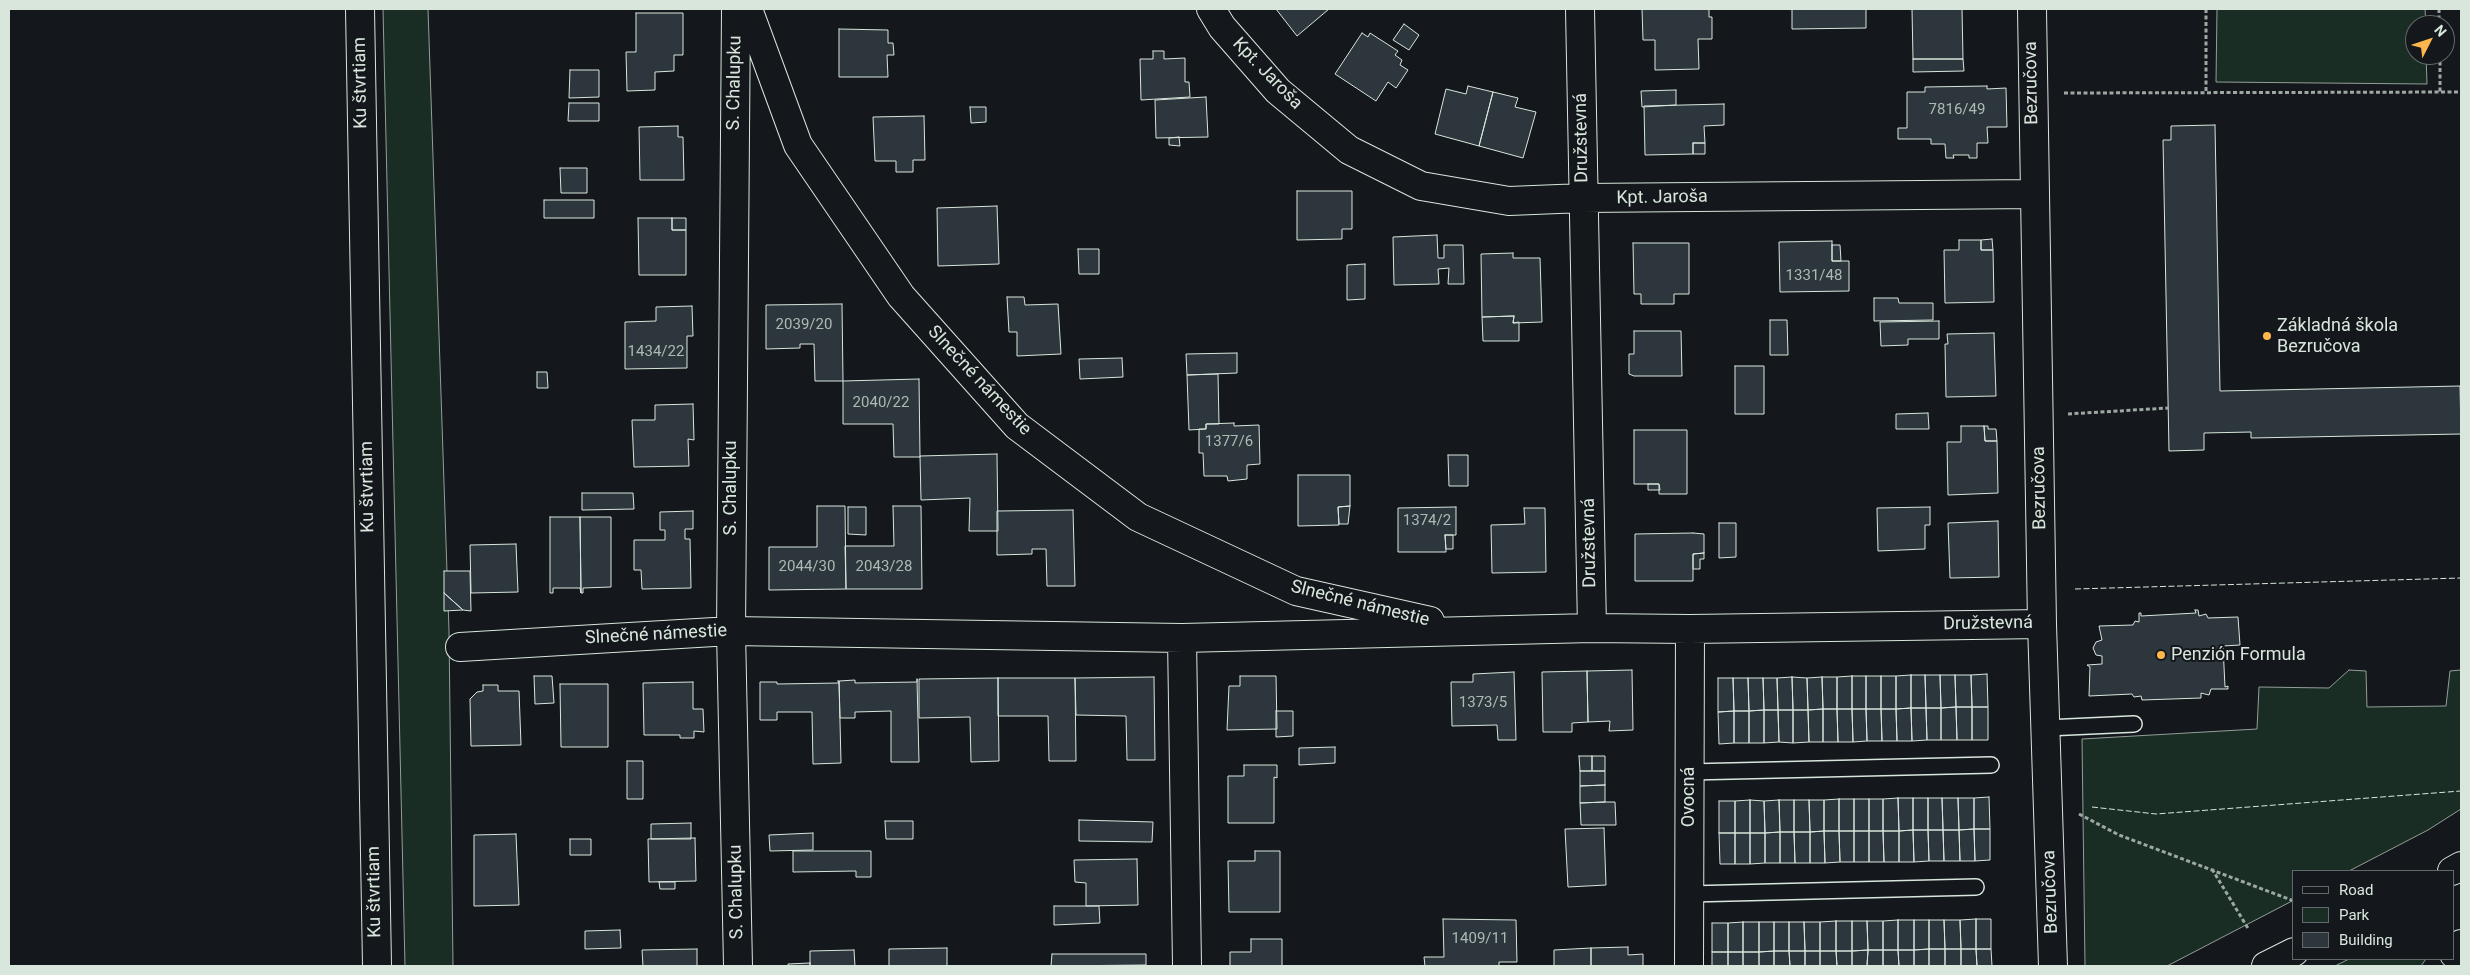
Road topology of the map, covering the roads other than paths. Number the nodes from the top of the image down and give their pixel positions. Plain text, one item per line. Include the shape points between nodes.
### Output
1 (360, 9) edge
2 (736, 9) edge
3 (748, 9) edge
4 (1211, 9) edge
5 (1580, 9) edge
6 (2032, 9) edge
7 (2034, 194) junction
8 (1583, 198) junction
9 (2042, 624) junction
10 (1592, 628) junction
11 (1690, 629) junction
12 (1471, 630) junction
13 (731, 631) junction
14 (1182, 638) junction
15 (460, 647) dead end
16 (2134, 724) dead end
17 (2046, 728) junction
18 (1991, 765) dead end
19 (1689, 772) junction
20 (1976, 887) dead end
21 (1689, 894) junction
22 (2292, 953) edge
23 (377, 966) edge
24 (738, 966) edge
25 (1187, 966) edge
26 (1689, 966) edge
27 (2053, 966) edge
28 (2266, 966) edge

1 - 23 street, Ku štvrtiam
2 - 13 street, S. Chalupku
3 - 12 street, Slnečné námestie via 798,145 901,296 1017,426 1138,516 1296,591
4 - 8 street, Kpt. Jaroša via 1222,27 1278,91 1349,150 1421,186 1509,201
5 - 8 street, Družstevná
6 - 7 street, Bezručova
7 - 8 street, Kpt. Jaroša
7 - 9 street, Bezručova
8 - 10 street, Družstevná
9 - 11 street, Družstevná
9 - 17 street, Bezručova
10 - 11 street, Družstevná
10 - 12 street, Slnečné námestie
11 - 19 street, Ovocná
12 - 14 street, Slnečné námestie
13 - 14 street, Slnečné námestie
13 - 15 street, Slnečné námestie
13 - 24 street, S. Chalupku
14 - 25 street
16 - 17 lane
17 - 27 street, Bezručova
18 - 19 lane
19 - 21 street, Ovocná
20 - 21 lane
21 - 26 street, Ovocná
22 - 28 street

